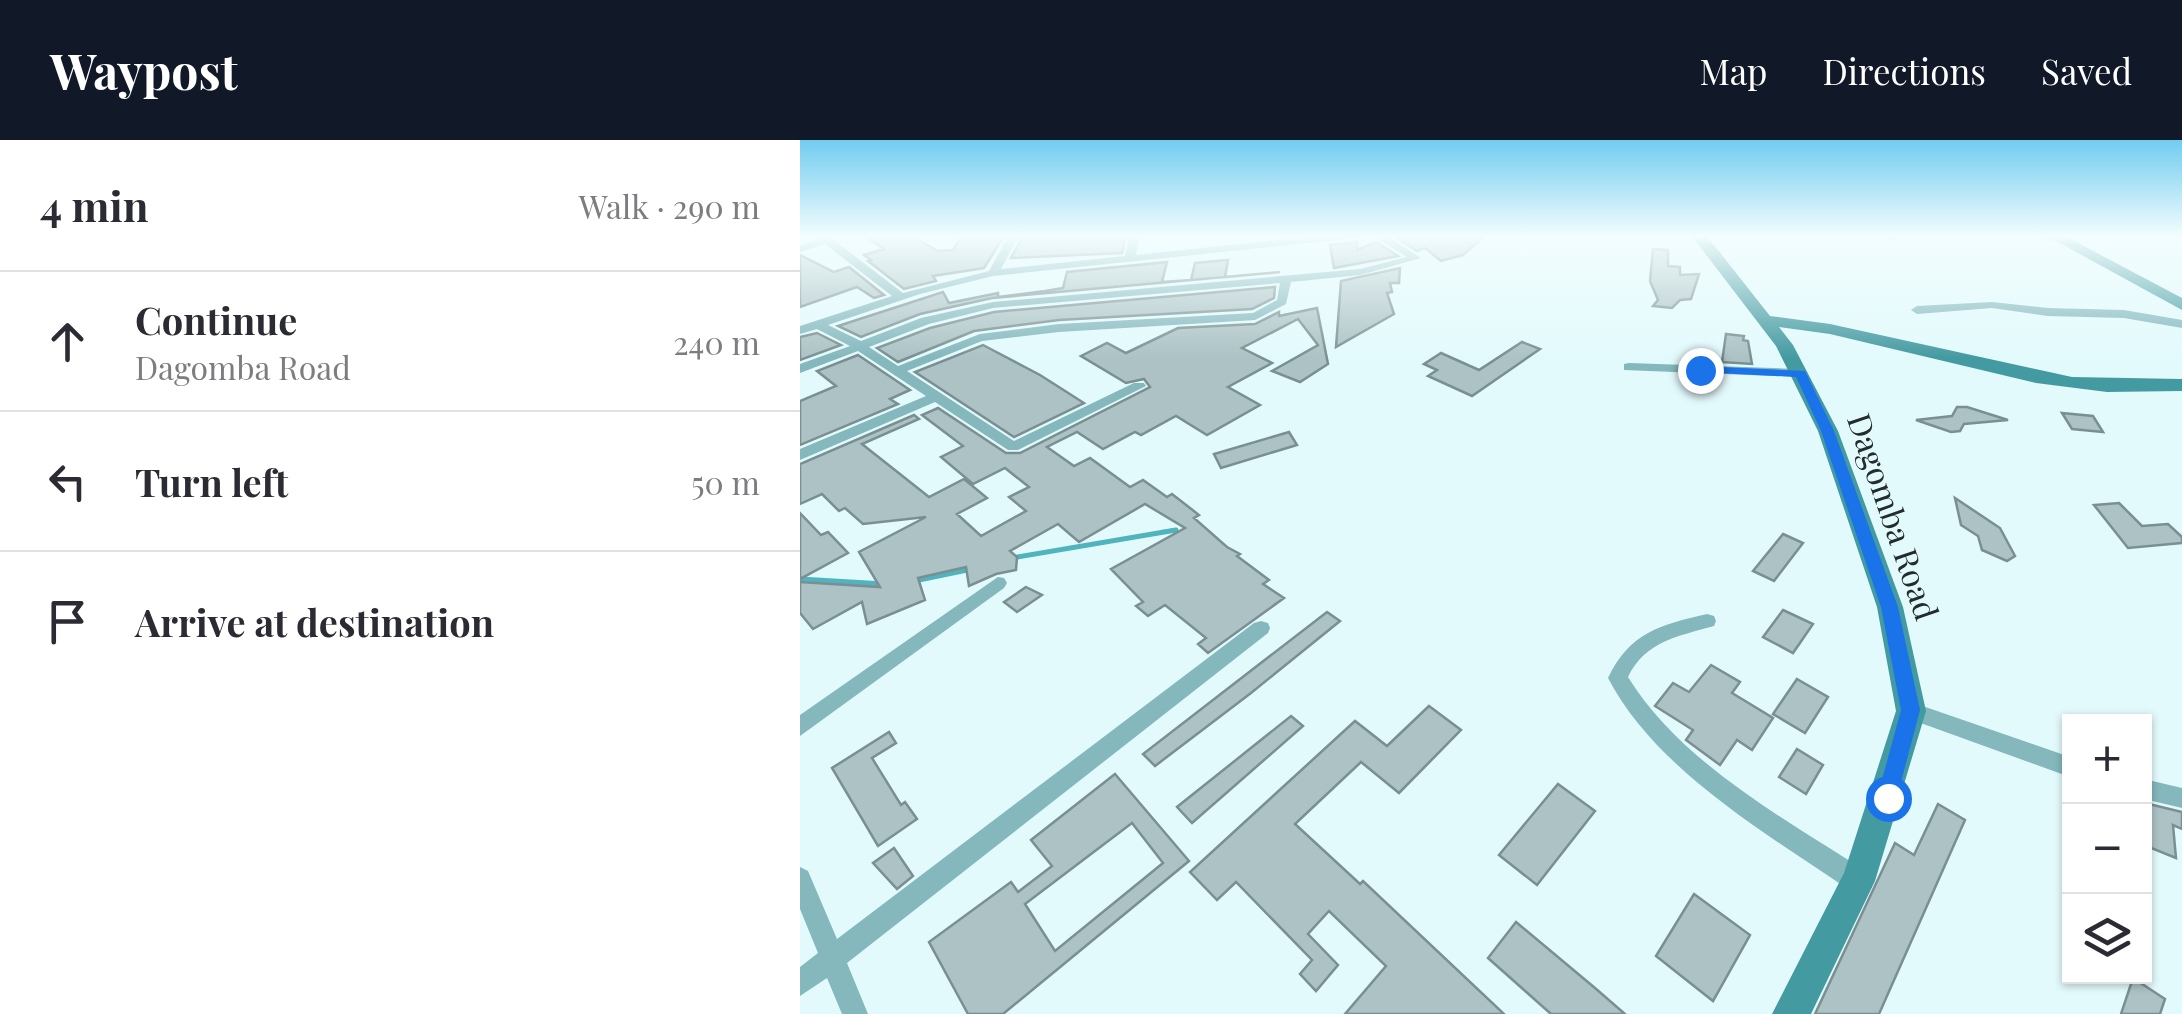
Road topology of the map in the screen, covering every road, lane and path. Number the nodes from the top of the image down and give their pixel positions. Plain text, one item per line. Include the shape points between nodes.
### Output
1 (874, 276) edge
2 (982, 276) edge
3 (1145, 276) edge
4 (1320, 276) edge
5 (1730, 276) edge
6 (2129, 276) edge
7 (1286, 279) junction
8 (1141, 292) junction
9 (902, 297) junction
10 (2182, 304) edge
11 (1916, 310) dead end
12 (1765, 321) junction
13 (817, 324) junction
14 (2182, 324) edge
15 (800, 330) edge
16 (858, 345) junction
17 (1630, 367) dead end
18 (800, 369) edge
19 (896, 371) junction
20 (1800, 373) junction
21 (2182, 385) edge
22 (1139, 386) dead end
23 (936, 396) junction
24 (800, 455) edge
25 (998, 583) dead end
26 (1708, 621) dead end
27 (1261, 628) dead end
28 (1911, 710) junction
29 (800, 727) edge
30 (2062, 764) edge
31 (2152, 791) edge
32 (2182, 798) edge
33 (800, 880) edge
34 (1858, 881) junction
35 (835, 958) junction
36 (800, 983) edge
37 (856, 1014) edge
38 (1791, 1014) edge

1 - 9 street
2 - 9 street
3 - 8 street
4 - 7 street
5 - 12 street, Dagomba Road
6 - 10 street
7 - 8 street
7 - 19 street via 1282,302 1255,316 980,338
8 - 16 street via 993,305
9 - 13 street
11 - 14 street via 1992,305
12 - 20 street, Dagomba Road
12 - 21 street via 1831,329 2069,384 2116,390
13 - 15 street
13 - 16 street
16 - 18 street
16 - 19 street
17 - 20 street
19 - 23 street
20 - 28 street, Dagomba Road via 1828,431 1890,607
22 - 23 street via 1013,447
23 - 24 street
25 - 29 street
26 - 34 street via 1642,642 1618,678 1628,700 1751,808
27 - 35 street
28 - 30 street
28 - 34 street, Dagomba Road
31 - 32 street
33 - 35 street
34 - 38 street, Dagomba Road
35 - 36 street
35 - 37 street

